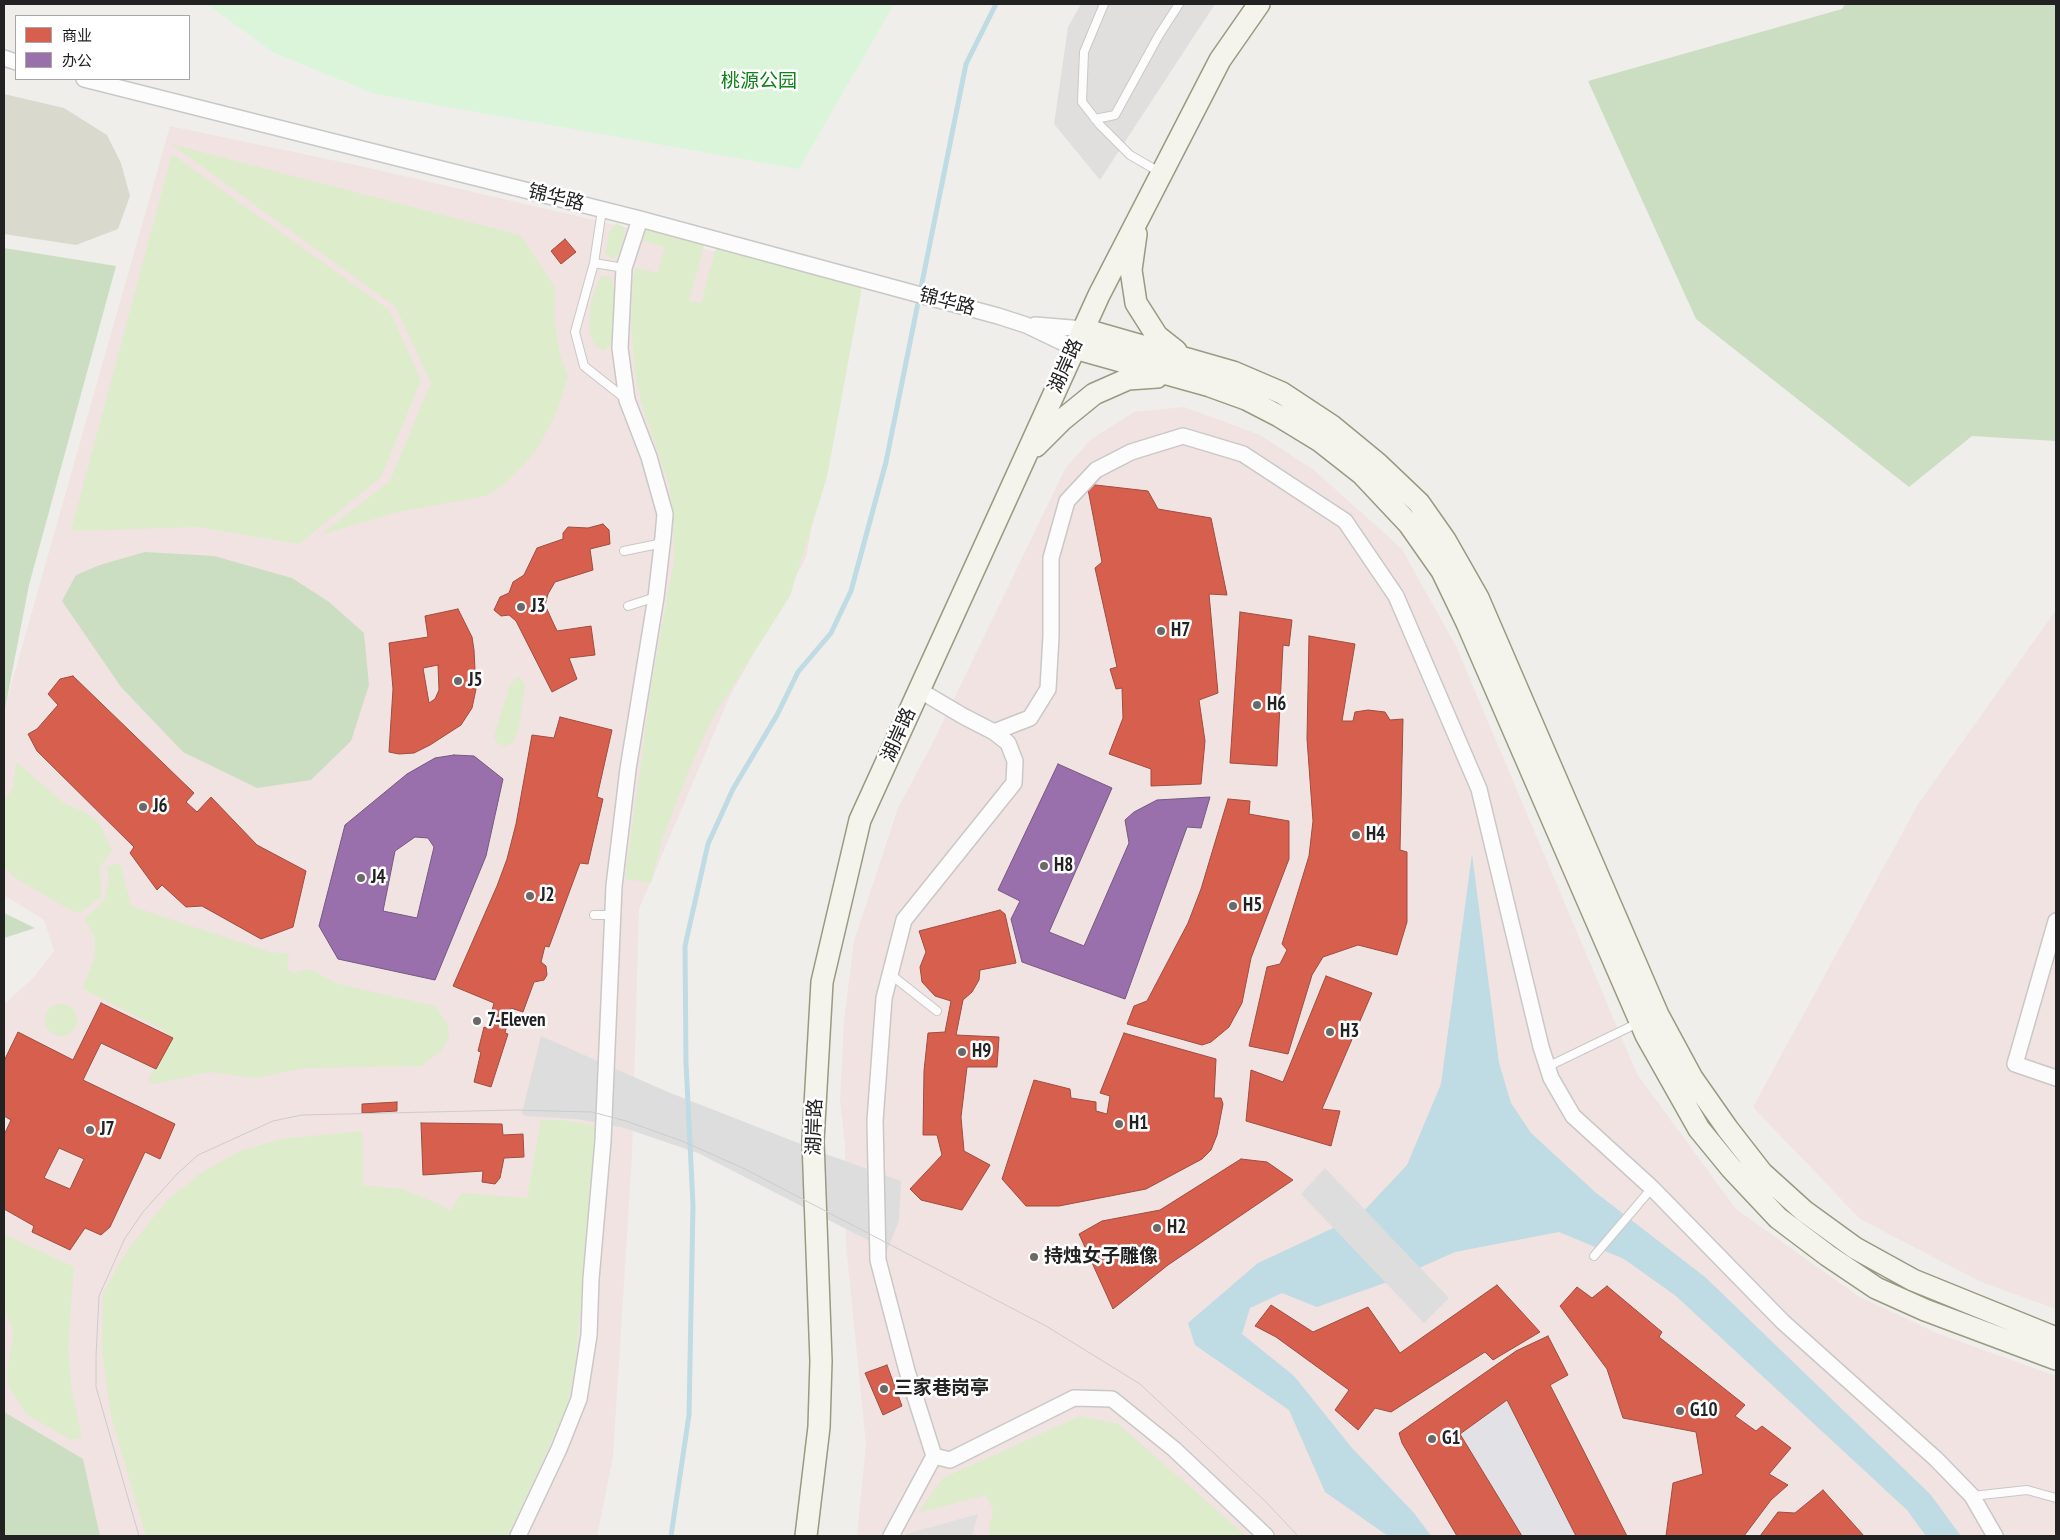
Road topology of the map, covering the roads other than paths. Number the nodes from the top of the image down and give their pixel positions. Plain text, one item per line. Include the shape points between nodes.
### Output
1 (1104, 4) edge
2 (1179, 4) edge
3 (1259, 4) edge
4 (88, 80) edge
5 (1095, 119) junction
6 (1161, 173) junction
7 (1142, 209) junction
8 (602, 210) junction
9 (640, 218) junction
10 (594, 263) junction
11 (624, 268) junction
12 (1026, 325) junction
13 (1083, 328) junction
14 (1074, 348) junction
15 (1182, 367) junction
16 (627, 400) junction
17 (1026, 457) junction
18 (662, 543) junction
19 (624, 551) dead end
20 (656, 598) junction
21 (628, 606) dead end
22 (919, 690) junction
23 (994, 732) junction
24 (594, 915) dead end
25 (612, 915) junction
26 (2056, 921) edge
27 (890, 974) junction
28 (937, 1011) dead end
29 (1640, 1022) junction
30 (1547, 1067) junction
31 (2056, 1078) edge
32 (1652, 1188) junction
33 (1594, 1256) dead end
34 (2056, 1338) edge
35 (2056, 1358) edge
36 (934, 1456) junction
37 (1972, 1496) junction
38 (2056, 1498) edge
39 (518, 1536) edge
40 (806, 1536) edge
41 (890, 1536) edge
42 (1266, 1536) edge
43 (1995, 1536) edge

1 - 5 lane via 1084,52 1082,102
2 - 5 lane via 1115,115
3 - 6 street, 湖岸路 via 1220,60
4 - 8 street, 锦华路
5 - 6 lane via 1130,155
6 - 7 street, 湖岸路
7 - 13 street, 湖岸路
7 - 15 street via 1131,270 1136,303
8 - 9 street, 锦华路
8 - 10 lane
9 - 11 street
9 - 12 street, 锦华路
10 - 11 lane
10 - 16 lane via 575,332 577,341 584,366
11 - 16 street via 620,348
12 - 13 street, 锦华路
12 - 14 street, 锦华路
13 - 14 street, 湖岸路
13 - 15 street
14 - 15 street
14 - 17 street, 湖岸路
15 - 17 street via 1128,379 1094,394 1062,420
15 - 29 street via 1320,441 1362,474 1409,524 1442,570
15 - 34 street via 1233,372 1282,393 1332,426 1419,503 1445,540 1478,598 1658,1015 1692,1078 1762,1173 1855,1248 1913,1280
16 - 18 street via 649,457 665,514
17 - 22 street, 湖岸路
18 - 19 lane
18 - 20 street
20 - 21 lane
20 - 25 street via 628,770
22 - 23 street
22 - 40 street, 湖岸路 via 860,820 822,982 813,1141 820,1352 819,1427
23 - 27 street via 1008,743 1015,761 1014,783 904,920
23 - 30 street via 1030,718 1048,689 1050,558 1067,501 1096,470 1131,452 1183,436 1243,454 1345,520 1396,596 1479,788
24 - 25 lane
25 - 39 street via 603,1141 589,1335 579,1399 560,1449
26 - 31 street via 2015,1064
27 - 28 lane
27 - 36 street via 884,998 875,1120 878,1260 912,1389
29 - 30 lane
29 - 35 street via 1699,1129 1778,1218 1876,1288 1925,1310
30 - 32 street via 1573,1116
32 - 33 lane
32 - 37 street via 1783,1322 1936,1459
36 - 41 street
36 - 42 street via 950,1460 1074,1398 1112,1399 1174,1448
37 - 38 lane via 2027,1490
37 - 43 street

